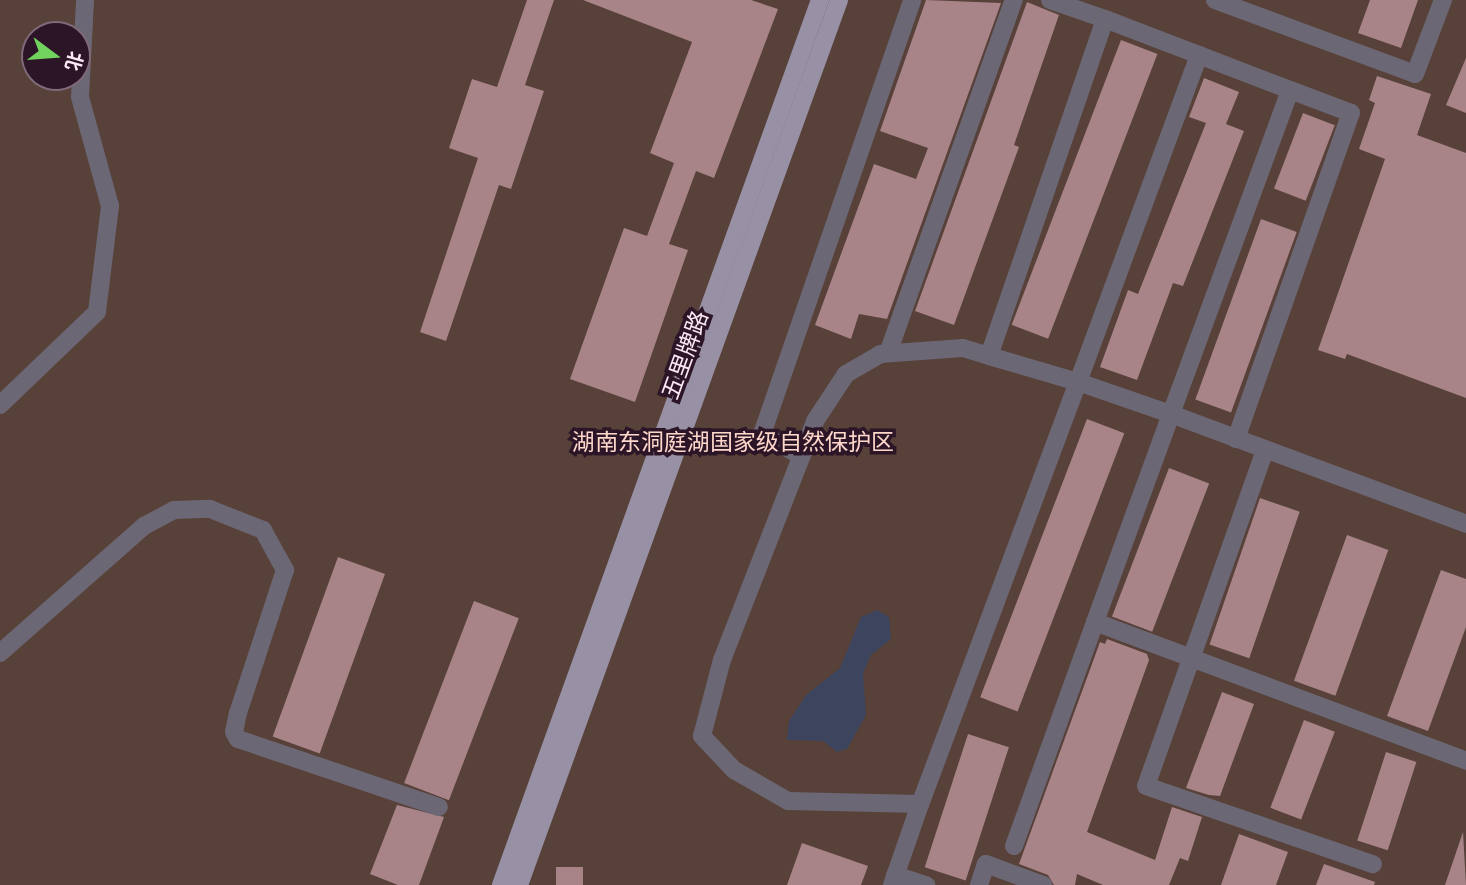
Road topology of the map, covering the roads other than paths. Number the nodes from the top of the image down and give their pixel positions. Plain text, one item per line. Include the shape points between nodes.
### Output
1 (85, 0) edge
2 (820, 0) edge
3 (839, 0) edge
4 (912, 0) edge
5 (1014, 0) edge
6 (1050, 0) edge
7 (1215, 0) edge
8 (1443, 0) edge
9 (1105, 19) junction
10 (1199, 55) junction
11 (1290, 90) junction
12 (888, 354) junction
13 (989, 356) junction
14 (1078, 382) junction
15 (0, 405) edge
16 (1171, 414) junction
17 (1236, 439) junction
18 (1265, 450) junction
19 (801, 456) junction
20 (1466, 524) edge
21 (1095, 622) junction
22 (0, 653) edge
23 (1192, 659) junction
24 (1466, 761) edge
25 (920, 804) junction
26 (439, 807) dead end
27 (1014, 846) dead end
28 (1373, 864) dead end
29 (894, 880) edge
30 (501, 885) edge
31 (519, 885) edge
32 (926, 885) edge
33 (979, 885) edge
34 (1043, 885) edge

1 - 15 street via 80,97 110,206 97,312
2 - 30 main road, 五里牌路
3 - 31 main road, 五里牌路
4 - 19 street via 762,434
5 - 12 street
6 - 9 street
7 - 8 street via 1415,75
9 - 10 street
9 - 13 street
10 - 11 street
10 - 14 street
11 - 16 street
11 - 17 street via 1351,113
12 - 13 street via 963,348
12 - 19 street via 846,374 815,422
13 - 14 street
14 - 16 street
14 - 25 street
16 - 17 street
16 - 21 street
17 - 18 street
18 - 20 street
18 - 23 street
19 - 25 street via 722,660 702,736 734,770 788,802
21 - 23 street
21 - 27 street
22 - 26 street via 144,526 174,510 209,509 263,530 285,570 238,713 234,732 238,739
23 - 24 street
23 - 28 street via 1146,786
25 - 29 street
29 - 32 street
33 - 34 street via 986,864

